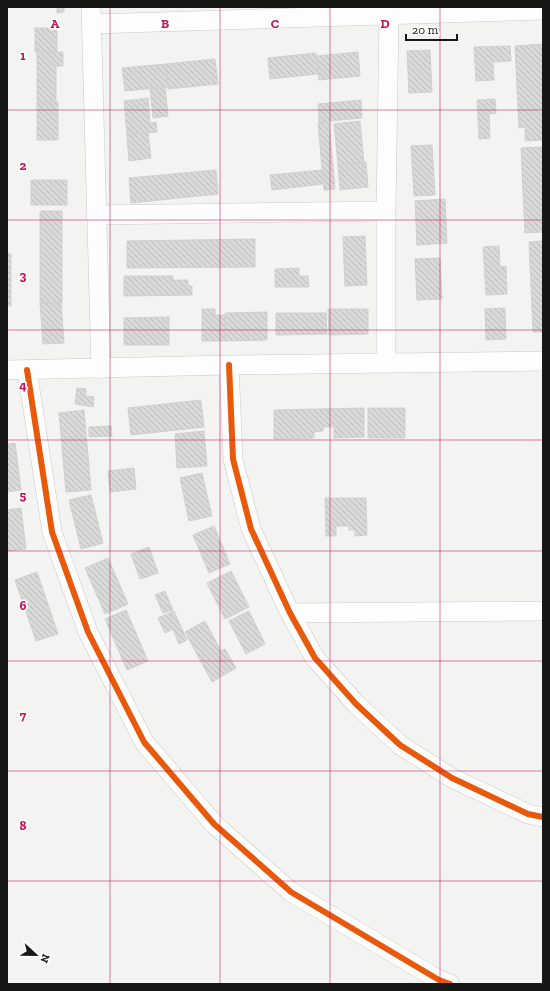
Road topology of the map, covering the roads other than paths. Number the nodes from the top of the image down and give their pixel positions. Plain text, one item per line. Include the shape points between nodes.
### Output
1 (483, 9) edge
2 (543, 10) edge
3 (307, 12) edge
4 (388, 15) junction
5 (91, 16) edge
6 (386, 211) junction
7 (96, 215) junction
8 (543, 361) edge
9 (386, 364) junction
10 (229, 365) junction
11 (100, 369) junction
12 (7, 370) edge
13 (27, 370) junction
14 (543, 611) edge
15 (290, 613) junction
16 (543, 817) edge
17 (450, 984) edge

1 - 2 street
1 - 4 street
3 - 4 street
3 - 5 street
4 - 6 street
5 - 7 street
6 - 7 street
6 - 9 street
7 - 11 street
8 - 9 street
9 - 10 street
10 - 11 street
10 - 15 street via 233,459 251,529
11 - 13 street
12 - 13 street
13 - 17 street via 52,532 88,632 144,742 214,824 291,892 439,980
14 - 15 street
15 - 16 street via 315,658 356,704 400,745 452,778 528,814

